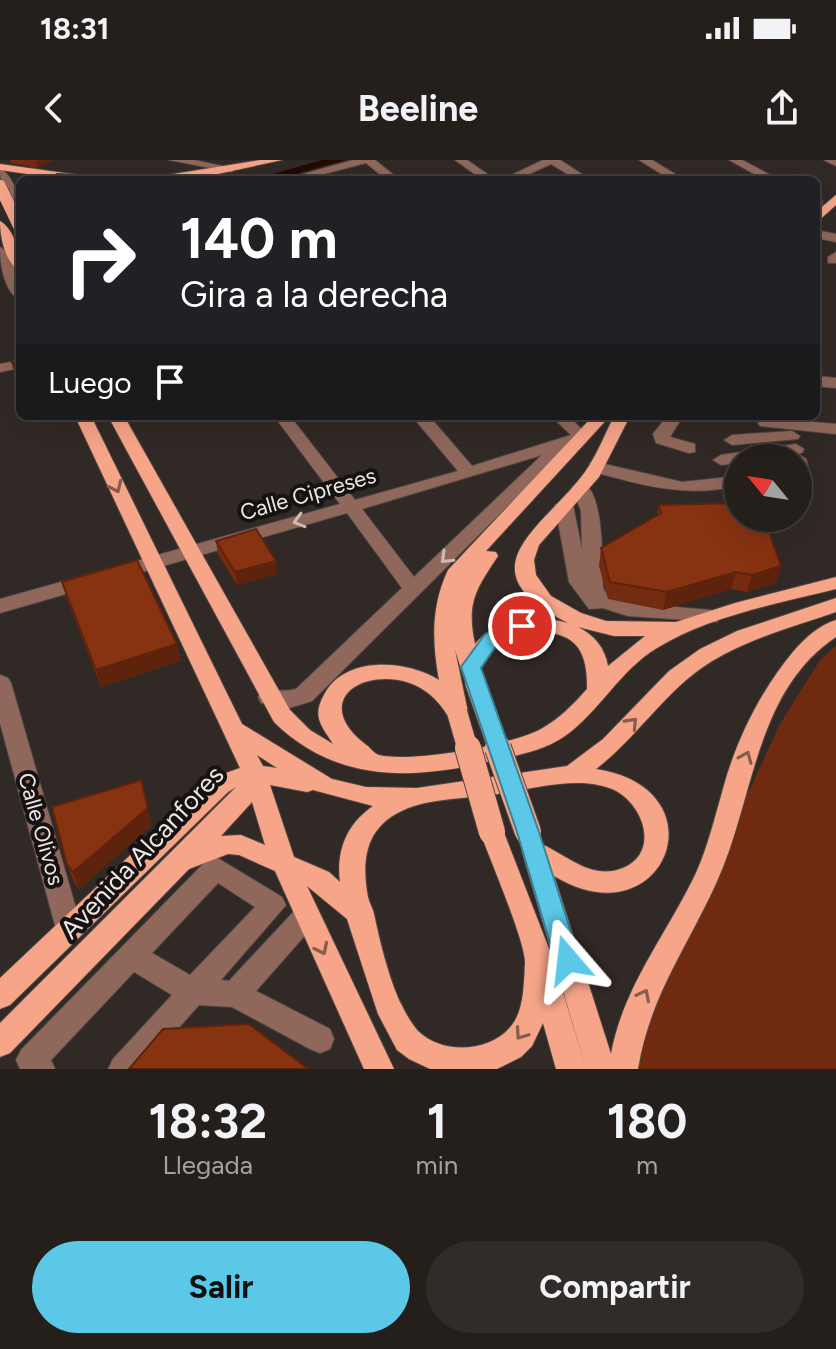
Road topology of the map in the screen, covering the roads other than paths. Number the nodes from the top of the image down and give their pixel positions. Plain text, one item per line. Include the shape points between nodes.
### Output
1 (11, 160) edge
2 (174, 160) edge
3 (277, 160) edge
4 (367, 160) edge
5 (460, 160) edge
6 (552, 160) edge
7 (644, 160) edge
8 (734, 160) edge
9 (829, 160) edge
10 (836, 163) edge
11 (0, 168) edge
12 (231, 169) junction
13 (62, 176) edge
14 (174, 176) edge
15 (306, 176) edge
16 (389, 176) edge
17 (484, 176) edge
18 (516, 176) edge
19 (578, 176) edge
20 (672, 176) edge
21 (766, 176) edge
22 (836, 184) edge
23 (0, 186) edge
24 (820, 199) edge
25 (836, 200) edge
26 (16, 203) edge
27 (820, 215) edge
28 (16, 220) edge
29 (0, 225) edge
30 (0, 251) edge
31 (16, 259) edge
32 (16, 287) edge
33 (85, 420) edge
34 (118, 420) edge
35 (285, 420) edge
36 (423, 420) edge
37 (563, 420) edge
38 (598, 420) edge
39 (617, 420) edge
40 (619, 420) edge
41 (672, 420) edge
42 (836, 429) edge
43 (582, 437) junction
44 (767, 437) edge
45 (732, 440) dead end
46 (794, 440) edge
47 (562, 445) junction
48 (689, 448) dead end
49 (721, 460) dead end
50 (596, 467) junction
51 (469, 473) junction
52 (724, 485) edge
53 (581, 487) junction
54 (564, 505) junction
55 (348, 507) junction
56 (192, 553) junction
57 (152, 563) junction
58 (836, 583) edge
59 (414, 590) junction
60 (836, 605) edge
61 (0, 606) edge
62 (700, 621) junction
63 (836, 627) edge
64 (473, 675) junction
65 (0, 683) edge
66 (598, 689) junction
67 (269, 697) junction
68 (456, 707) junction
69 (234, 730) junction
70 (383, 766) junction
71 (254, 772) junction
72 (573, 774) junction
73 (326, 787) junction
74 (417, 797) junction
75 (531, 841) junction
76 (284, 864) junction
77 (177, 865) junction
78 (306, 916) junction
79 (362, 916) junction
80 (69, 929) junction
81 (132, 956) junction
82 (539, 959) junction
83 (193, 992) junction
84 (235, 994) junction
85 (0, 996) edge
86 (320, 1039) dead end
87 (0, 1043) edge
88 (40, 1069) edge
89 (123, 1069) edge
90 (379, 1069) edge
91 (571, 1069) edge
92 (601, 1069) edge
93 (623, 1069) edge

1 - 11 street
2 - 12 street
3 - 12 main road
4 - 15 street
4 - 16 street
5 - 17 street
6 - 18 street
6 - 19 street
7 - 20 street
8 - 21 street
9 - 10 street
11 - 13 main road
11 - 26 street
12 - 14 main road
22 - 24 main road
23 - 28 main road, bridge
25 - 27 main road
29 - 31 main road
30 - 32 street
33 -> 57 main road
34 - 56 main road
35 - 55 street
36 - 51 street
37 - 43 street
38 - 43 main road
39 - 64 main road via 463,590 459,610
40 - 50 main road
41 - 48 street via 662,440
42 - 46 street
43 - 47 street, Calle Cipreses
43 - 68 main road via 458,570 447,589 443,609
44 - 45 street
44 - 46 street
44 - 46 street
44 - 49 street
47 - 51 street, Calle Cipreses
47 -> 59 street
50 - 52 street via 681,489
50 - 53 main road
51 - 55 street, Calle Cipreses
53 - 54 main road
53 - 62 street via 590,511 593,588 600,600
54 - 62 street via 579,582 592,602 625,615
54 - 62 main road via 525,553 526,577 537,593 573,617 608,628
55 -> 56 street, Calle Cipreses
55 - 59 street
56 - 57 street, Calle Cipreses
56 - 67 main road
57 - 61 street, Calle Cipreses
57 - 69 main road
58 - 62 main road
59 - 67 street via 304,695 289,700
72 -> 60 main road via 707,654
62 - 66 main road via 639,650
93 -> 63 main road via 629,1024 717,854 742,763 786,675 821,635
64 - 66 main road via 492,639 503,631 550,626 568,631 594,651
64 - 75 main road, bridge
65 - 80 street, Calle Olivos
66 - 70 main road via 559,729 535,742 451,762
67 - 70 main road via 294,731
68 - 70 main road via 415,676 395,672 350,681 336,691 328,722 335,734
68 - 82 main road, bridge via 492,832
69 - 71 main road
69 - 73 main road
71 - 73 main road
71 - 76 main road
71 - 77 main road, Avenida Alcanfores via 246,793
71 - 80 main road, Avenida Alcanfores via 230,779 211,793
72 - 74 main road
72 - 75 main road via 620,782 642,798 656,815 656,857 642,872 606,884 582,881 560,872
73 - 74 main road via 366,796
74 - 79 main road via 378,814 357,839 353,878
75 - 92 main road
76 - 77 main road via 227,844
76 - 78 main road
76 - 79 main road via 336,891
77 - 87 main road, Avenida Alcanfores
78 - 84 street
78 -> 90 main road
82 -> 79 main road via 532,1016 507,1051 456,1062 426,1055 395,1025 381,996
80 - 85 main road, Avenida Alcanfores
81 - 83 street
81 - 83 street via 216,868 273,905
81 - 88 street via 31,1060
82 - 91 main road
83 - 84 street
83 - 89 street
84 - 86 street

